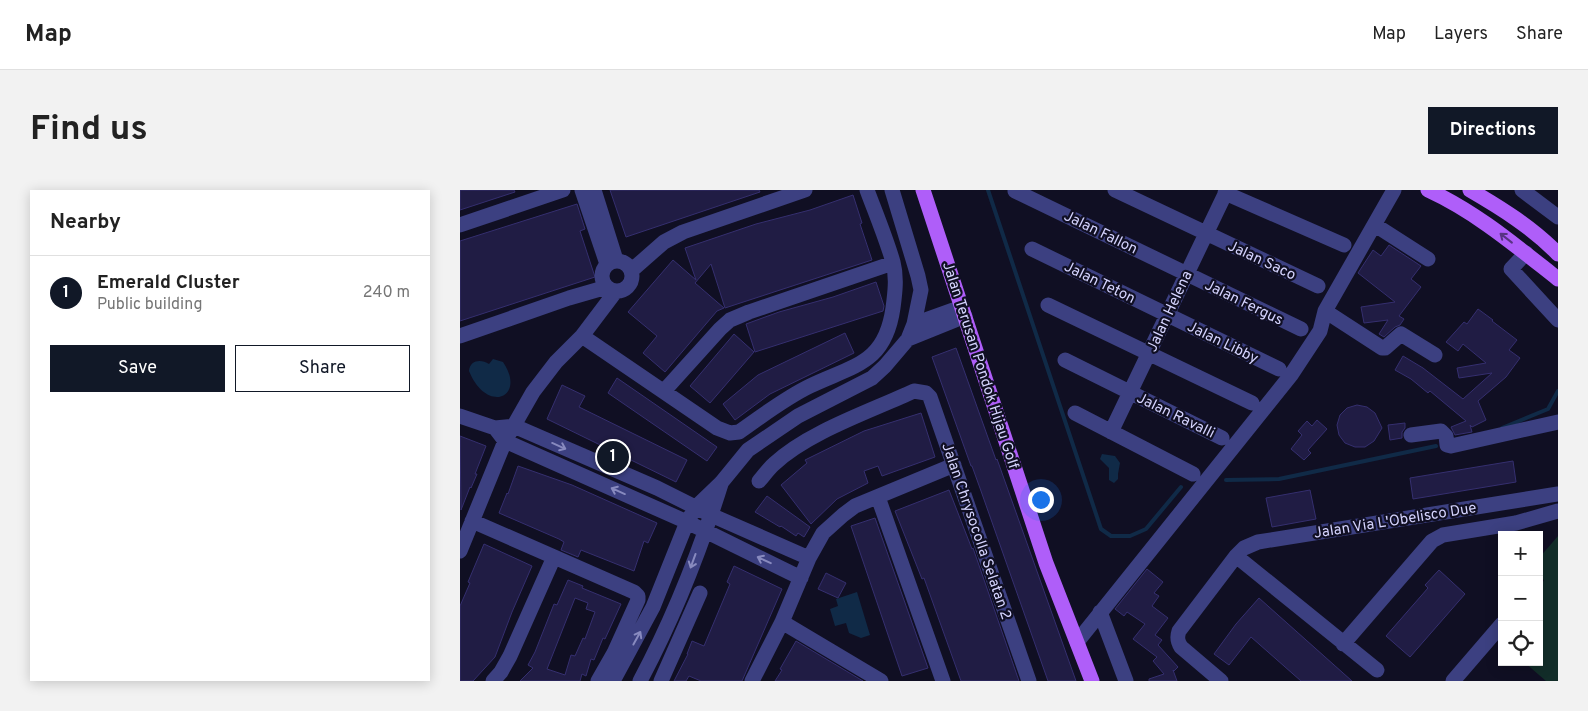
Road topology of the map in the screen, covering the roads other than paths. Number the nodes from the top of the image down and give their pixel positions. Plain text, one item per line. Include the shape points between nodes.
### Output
1 (563, 190) edge
2 (582, 190) edge
3 (594, 190) edge
4 (805, 190) edge
5 (867, 190) edge
6 (892, 190) edge
7 (924, 190) edge
8 (1115, 190) edge
9 (1428, 190) edge
10 (1470, 190) edge
11 (1522, 190) edge
12 (1015, 191) edge
13 (1226, 191) edge
14 (1392, 194) edge
15 (1558, 217) edge
16 (460, 225) edge
17 (1375, 225) junction
18 (1206, 233) junction
19 (1344, 246) dead end
20 (1032, 249) dead end
21 (1526, 254) junction
22 (1558, 254) edge
23 (1428, 259) dead end
24 (612, 262) junction
25 (893, 263) junction
26 (632, 270) junction
27 (1187, 274) junction
28 (1558, 278) edge
29 (1318, 286) dead end
30 (612, 289) junction
31 (1048, 306) dead end
32 (963, 311) junction
33 (1325, 312) junction
34 (1167, 314) junction
35 (1558, 320) edge
36 (914, 324) junction
37 (1301, 329) dead end
38 (460, 336) edge
39 (582, 336) junction
40 (908, 339) junction
41 (1149, 354) junction
42 (1434, 355) dead end
43 (1065, 360) dead end
44 (1279, 368) dead end
45 (664, 391) junction
46 (1130, 393) junction
47 (1252, 404) dead end
48 (1075, 413) dead end
49 (460, 416) edge
50 (1558, 422) edge
51 (514, 426) junction
52 (495, 428) junction
53 (1111, 432) junction
54 (1411, 435) dead end
55 (1222, 438) dead end
56 (505, 441) junction
57 (954, 465) junction
58 (1193, 474) dead end
59 (759, 481) dead end
60 (721, 483) junction
61 (1558, 494) edge
62 (878, 497) junction
63 (696, 507) junction
64 (1558, 511) edge
65 (711, 515) junction
66 (472, 521) junction
67 (687, 522) junction
68 (1517, 529) edge
69 (704, 532) junction
70 (460, 551) edge
71 (1236, 556) junction
72 (554, 557) junction
73 (808, 558) junction
74 (801, 578) junction
75 (700, 593) dead end
76 (1100, 612) junction
77 (782, 622) junction
78 (1498, 629) edge
79 (1077, 642) junction
80 (1343, 644) junction
81 (1377, 670) dead end
82 (493, 681) edge
83 (598, 681) edge
84 (613, 681) edge
85 (640, 681) edge
86 (661, 681) edge
87 (752, 681) edge
88 (881, 681) edge
89 (943, 681) edge
90 (1029, 681) edge
91 (1092, 681) edge
92 (1126, 681) edge
93 (1221, 681) edge
94 (1453, 681) edge

1 - 16 street
2 - 24 street
3 - 24 street
4 - 26 street via 683,232 664,242
5 - 25 street
6 - 36 street via 920,283
7 - 32 main road, Jalan Terusan Pondok Hijau Golf
8 - 18 street, Jalan Saco
21 -> 9 main road via 1492,227
10 - 22 main road via 1492,202
11 - 15 street
12 - 27 street, Jalan Fallon
13 - 18 street, Jalan Helena
13 - 19 street
14 - 17 street
17 - 23 street
17 - 33 street
18 - 27 street, Jalan Helena
18 - 29 street, Jalan Saco
20 - 34 street, Jalan Teton
21 - 28 main road
21 - 35 street via 1511,269
24 - 26 street via 626,262
24 - 30 street via 602,273 604,284
25 - 45 street via 730,320
25 - 45 street via 896,289 892,314 886,336 877,350 860,364 809,386 739,432 730,434 717,428
26 - 30 street via 631,283 625,289
27 - 34 street, Jalan Helena
27 - 37 street, Jalan Fergus
30 - 38 street via 569,298
30 - 39 street
31 - 41 street
32 - 36 street
32 - 40 street
32 - 79 main road, Jalan Terusan Pondok Hijau Golf via 1046,563
33 - 42 street via 1382,348 1402,334
33 - 76 street via 1320,331 1291,375
34 - 41 street, Jalan Helena
34 - 44 street, Jalan Libby
36 - 40 street
39 - 45 street
39 - 51 street via 533,392
40 - 60 street via 872,378 798,416 748,450
41 - 46 street, Jalan Helena
41 - 47 street
43 - 46 street, Jalan Ravalli
46 - 53 street, Jalan Helena
46 - 55 street, Jalan Ravalli
48 - 53 street
49 - 52 street
50 - 54 street via 1451,446 1447,446 1446,436 1440,431
51 - 52 street
51 - 56 street
51 -> 63 street
52 - 56 street
53 - 58 street
56 - 66 street
67 -> 56 street
57 - 59 street, Jalan Chrysocolla Selatan 2 via 930,397 914,391 801,444 774,464
57 - 62 street
57 - 90 street, Jalan Chrysocolla Selatan 2
60 - 63 street
60 - 65 street
61 - 71 street, Jalan Via L'Obelisco Due via 1258,542
62 - 73 street via 843,514 822,533
62 - 89 street
63 - 65 street
63 - 67 street
64 - 68 street, Jalan Via L'Obelisco Due
65 - 69 street
65 - 73 street
66 - 70 street
66 - 72 street
67 - 69 street
84 -> 67 street via 653,607
68 - 80 street, Jalan Via L'Obelisco Due via 1443,535 1432,540
74 -> 69 street
69 -> 85 street via 684,587
71 - 80 street
71 - 93 street, Jalan Via L'Obelisco Due via 1177,636 1181,647
72 - 82 street via 510,656
72 - 83 street via 638,596 614,653
73 - 74 street
74 - 77 street
75 - 86 street
76 - 79 street
76 - 92 street
77 - 87 street
77 - 88 street
78 - 94 street
79 - 91 main road, Jalan Terusan Pondok Hijau Golf
80 - 81 street

